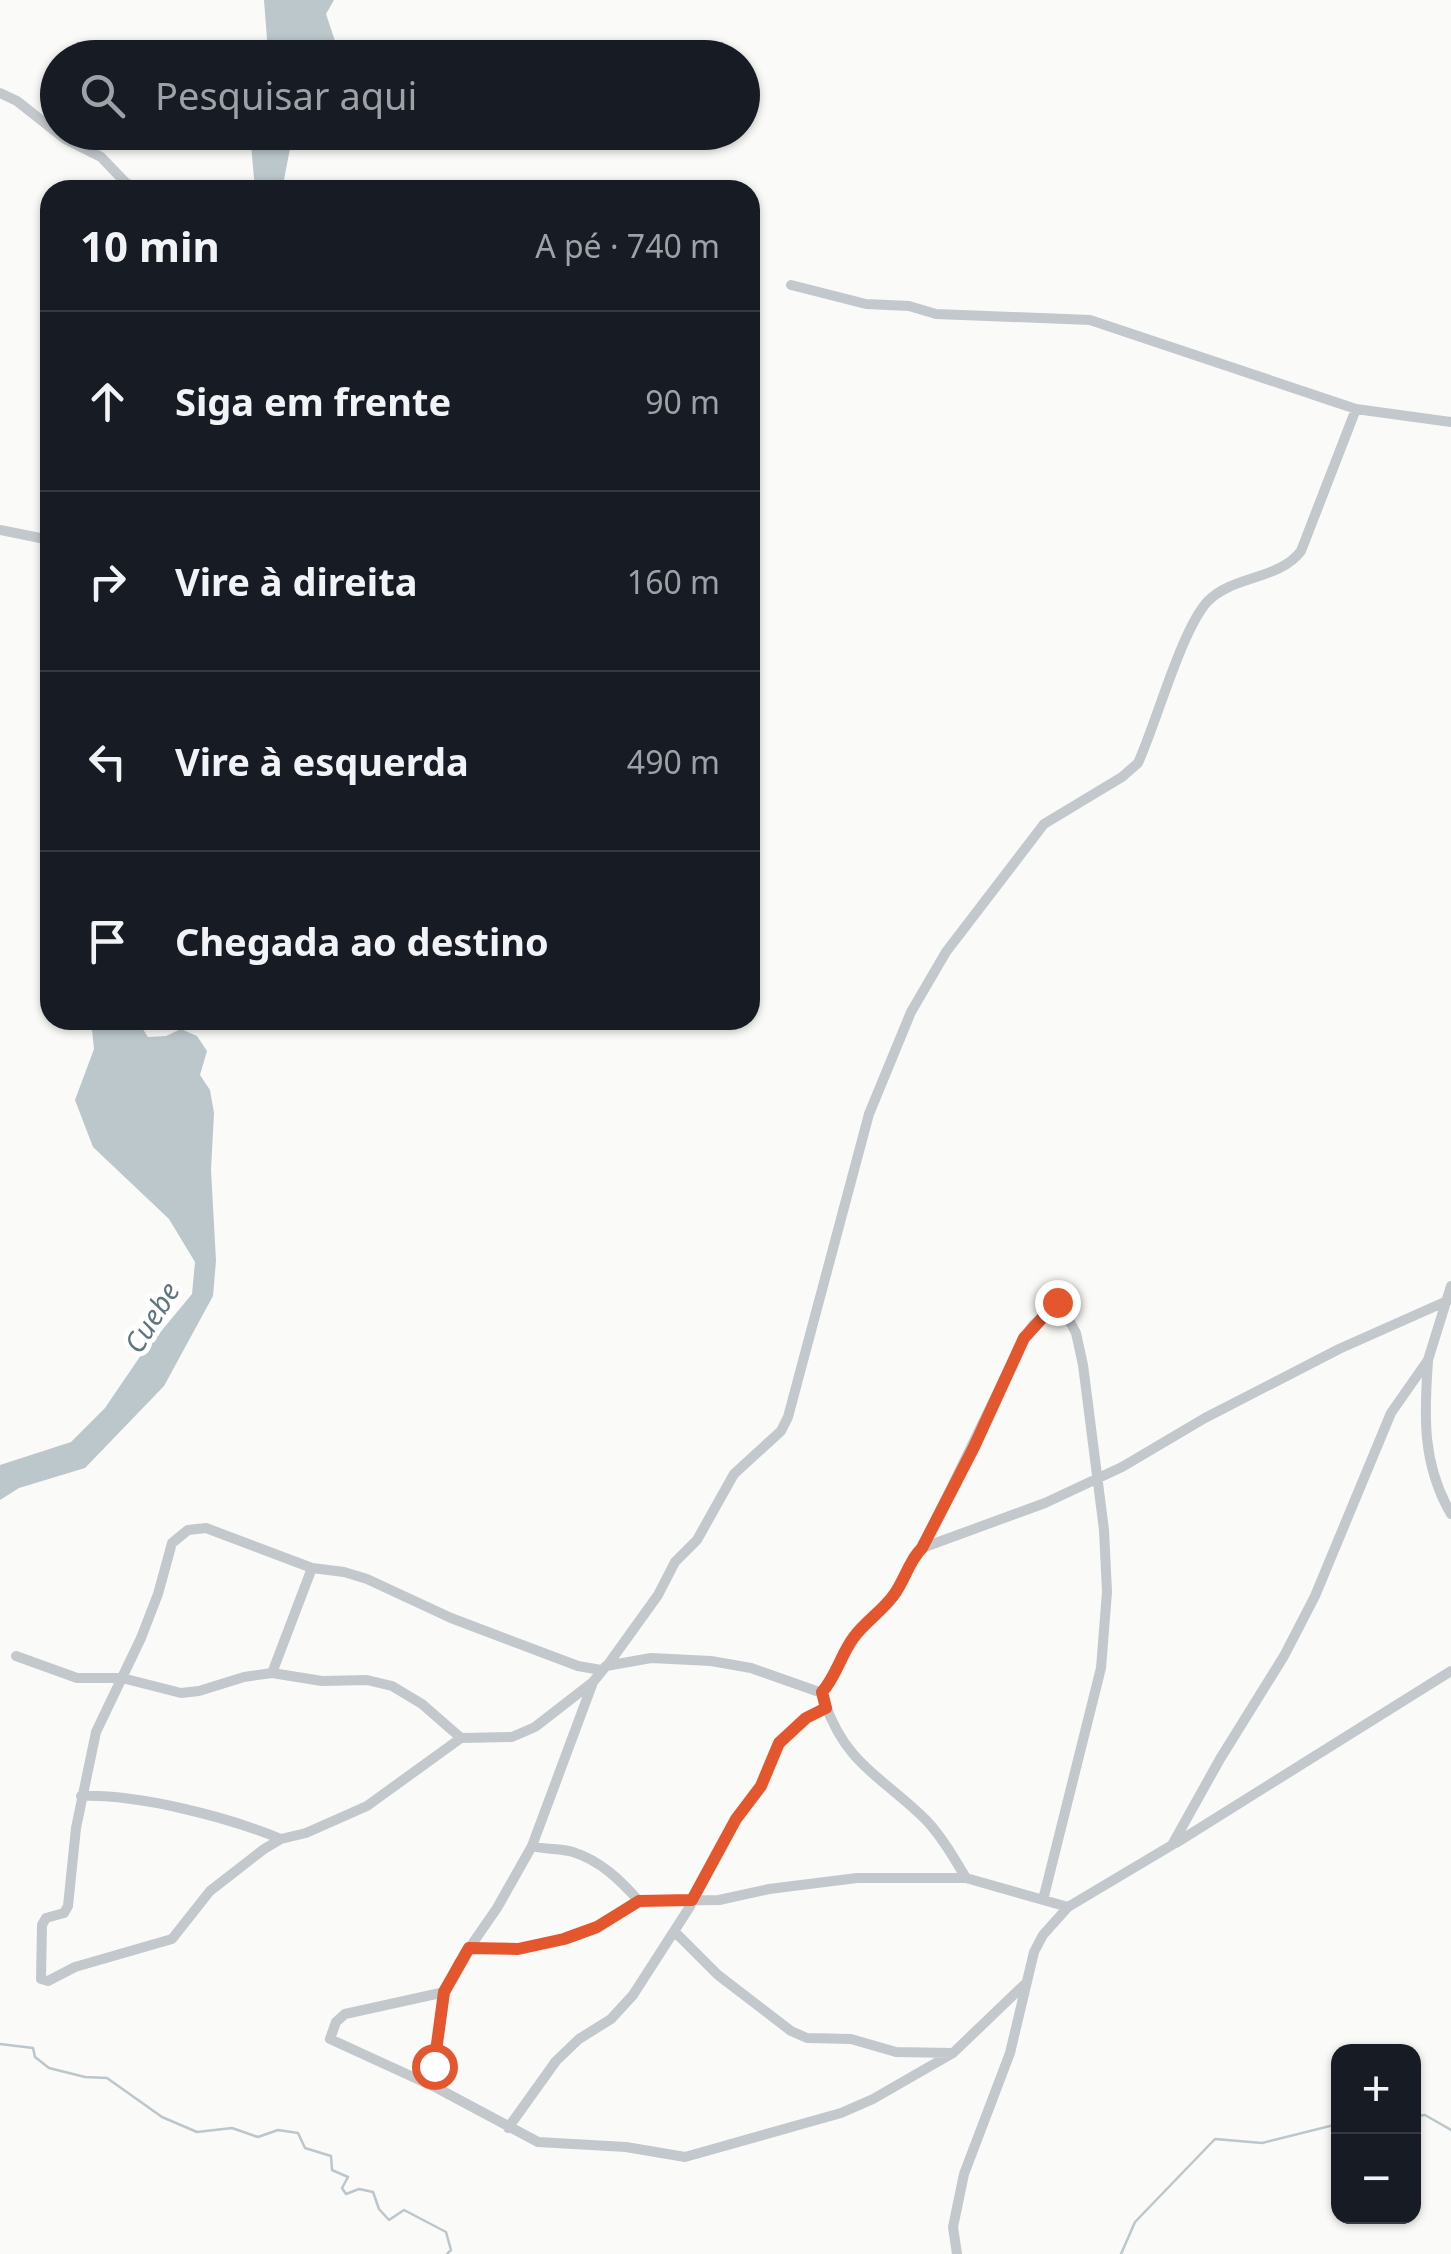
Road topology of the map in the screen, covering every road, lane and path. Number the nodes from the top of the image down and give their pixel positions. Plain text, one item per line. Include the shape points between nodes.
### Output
1 (0, 93) edge
2 (40, 119) edge
3 (88, 150) edge
4 (123, 180) edge
5 (792, 286) dead end
6 (1356, 408) junction
7 (1451, 422) edge
8 (0, 530) edge
9 (40, 538) edge
10 (1451, 1286) edge
11 (1449, 1301) edge
12 (1428, 1360) junction
13 (1096, 1479) junction
14 (1451, 1514) edge
15 (922, 1548) junction
16 (312, 1568) junction
17 (16, 1656) dead end
18 (604, 1669) junction
19 (1451, 1671) edge
20 (272, 1673) junction
21 (122, 1678) junction
22 (594, 1682) junction
23 (822, 1692) junction
24 (826, 1708) junction
25 (462, 1738) junction
26 (81, 1796) junction
27 (280, 1839) junction
28 (1172, 1845) junction
29 (532, 1846) junction
30 (966, 1878) junction
31 (692, 1900) junction
32 (1043, 1900) junction
33 (639, 1901) junction
34 (1068, 1907) junction
35 (675, 1932) junction
36 (469, 1948) junction
37 (1028, 1982) junction
38 (444, 1992) junction
39 (953, 2053) junction
40 (434, 2066) junction
41 (416, 2078) junction
42 (438, 2088) junction
43 (508, 2128) junction
44 (956, 2254) edge

1 - 2 street
3 - 4 street
5 - 6 street via 936,314 1090,320
6 - 7 street
6 - 18 street via 1291,565 1209,600 1193,624 1138,763 1044,824 946,952 911,1012 869,1114 788,1417 734,1474 698,1540 675,1562
8 - 9 street
10 - 11 street
11 - 12 street
11 - 13 street via 1339,1349
12 - 14 street via 1428,1463
12 - 28 street via 1391,1413 1316,1596
13 - 15 street
13 - 15 street via 1076,1333 1057,1302 1024,1338
13 - 32 street via 1107,1592 1101,1668
15 - 23 street via 893,1597 855,1635
16 - 18 street via 366,1579 451,1618 578,1666
16 - 20 street
16 - 21 street via 206,1528 180,1535
17 - 21 street via 77,1678
18 - 22 street
18 - 23 street via 650,1658 711,1662
19 - 28 street
20 - 21 street via 181,1693
20 - 25 street via 392,1686
21 - 26 street via 96,1732
22 - 25 street via 535,1728 512,1737
22 - 29 street
23 - 24 street
24 - 30 street via 848,1750 925,1819
24 - 31 street via 779,1743 761,1786
25 - 27 street via 366,1806
26 - 27 street via 205,1815
26 - 27 street via 67,1909 42,1925 42,1980 172,1939 210,1891
28 - 34 street
29 - 33 street via 592,1860
29 - 36 street
30 - 31 street via 839,1880
30 - 32 street
31 - 33 street
31 - 35 street
32 - 34 street
33 - 36 street via 564,1939 518,1949
34 - 37 street via 1043,1935
35 - 39 street via 718,1975 807,2038
35 - 43 street via 633,1994 556,2061
36 - 38 street
37 - 39 street
37 - 44 street via 1010,2054 964,2174 953,2227
38 - 40 street
38 - 41 street via 345,2014 330,2035
39 - 43 street via 841,2112 685,2158 538,2142
40 - 41 street
40 - 42 street
41 - 42 street
42 - 43 street

